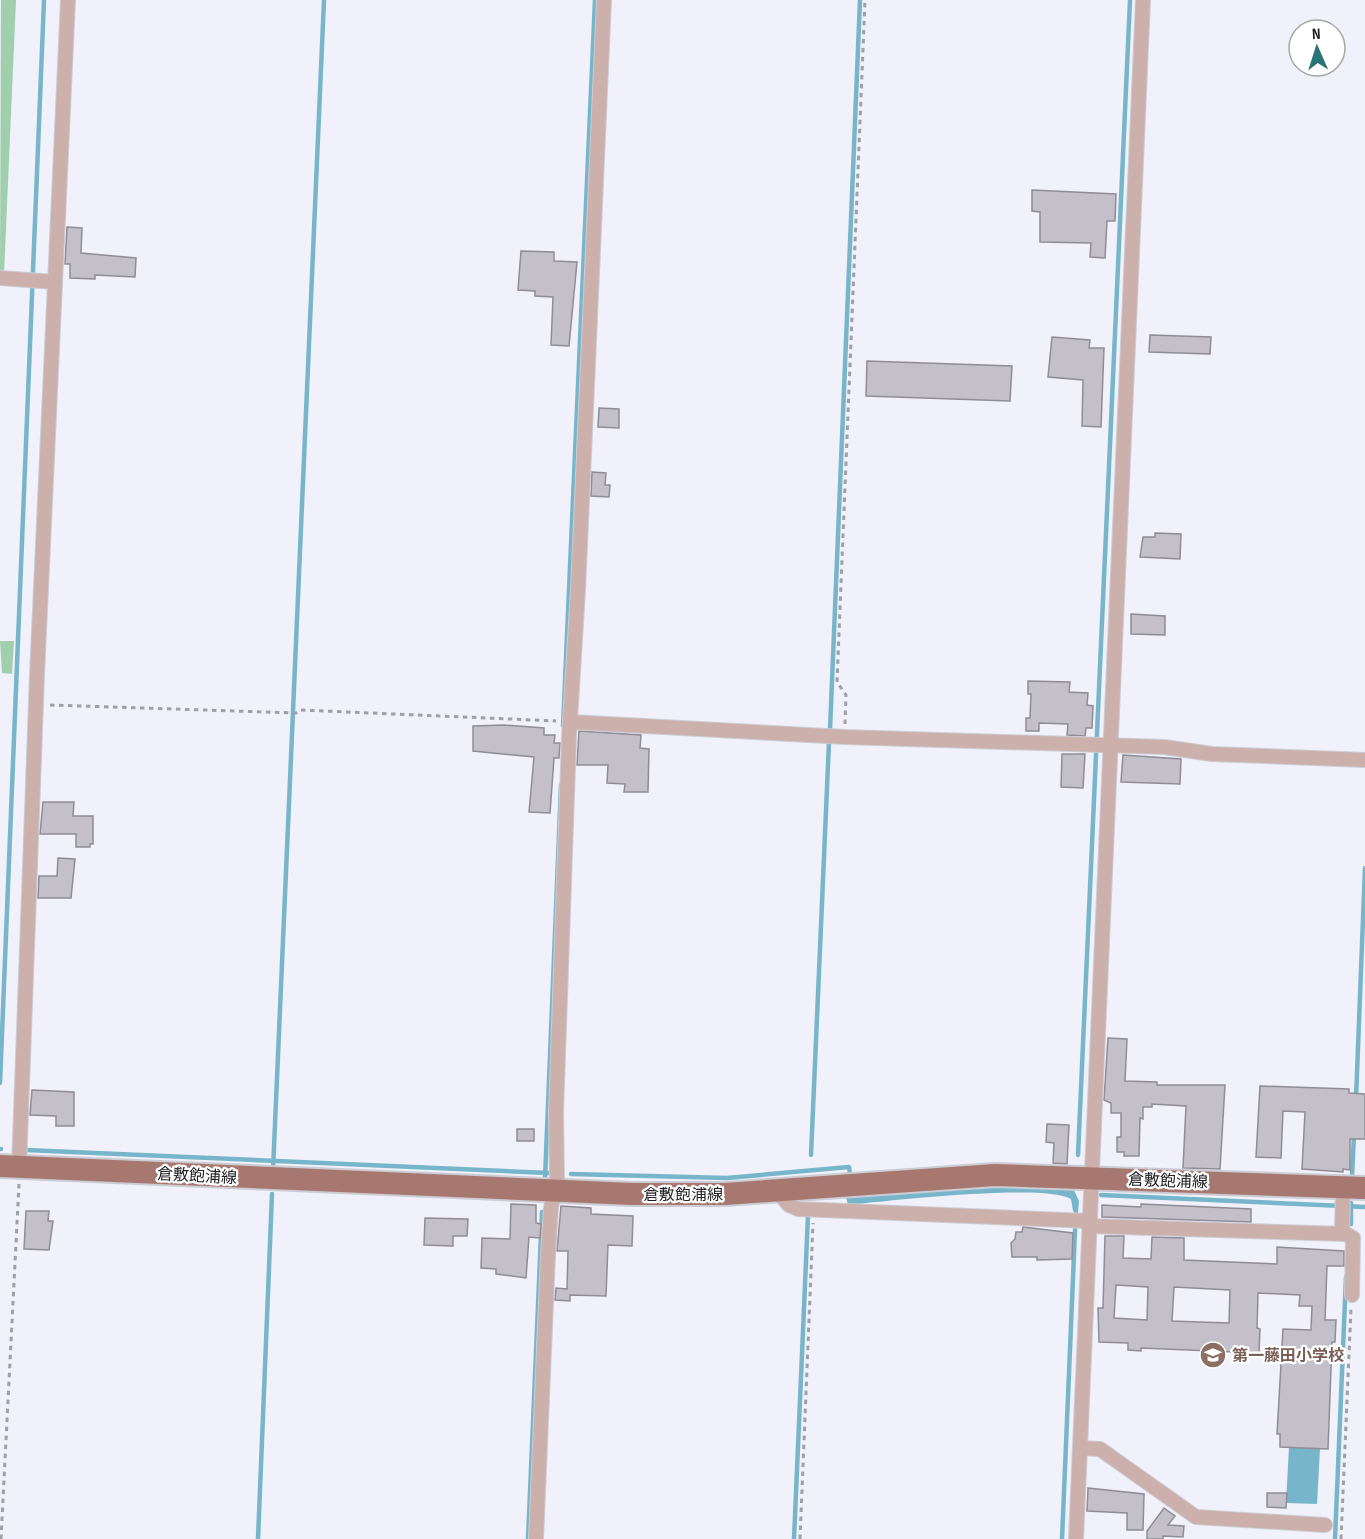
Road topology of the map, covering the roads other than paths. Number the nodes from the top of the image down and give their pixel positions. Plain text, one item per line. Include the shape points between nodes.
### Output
1 (68, 0) edge
2 (604, 0) edge
3 (1143, 0) edge
4 (0, 278) edge
5 (56, 282) junction
6 (566, 721) junction
7 (1101, 746) junction
8 (1365, 760) edge
9 (10, 1167) edge
10 (1091, 1177) junction
11 (1365, 1188) edge
12 (554, 1191) junction
13 (777, 1191) junction
14 (1342, 1201) junction
15 (1082, 1222) junction
16 (1342, 1234) junction
17 (1352, 1294) road end
18 (1080, 1448) junction
19 (1325, 1525) dead end
20 (536, 1539) edge
21 (1076, 1539) edge

1 - 5 street
2 - 6 street
3 - 7 street
4 - 5 street
5 - 9 street
6 - 7 street
6 - 12 street
7 - 8 street
7 - 10 street
9 - 12 main road, 倉敷飽浦線
10 - 13 main road, 倉敷飽浦線 via 956,1176
10 - 14 main road, 倉敷飽浦線
10 - 15 street
11 - 14 main road, 倉敷飽浦線
12 - 13 main road, 倉敷飽浦線 via 687,1195
12 - 20 street
13 - 15 street via 789,1205 814,1210
14 - 16 street
15 - 16 street
15 - 18 street
16 - 17 street via 1353,1238
18 - 19 street via 1100,1449 1196,1517
18 - 21 street

